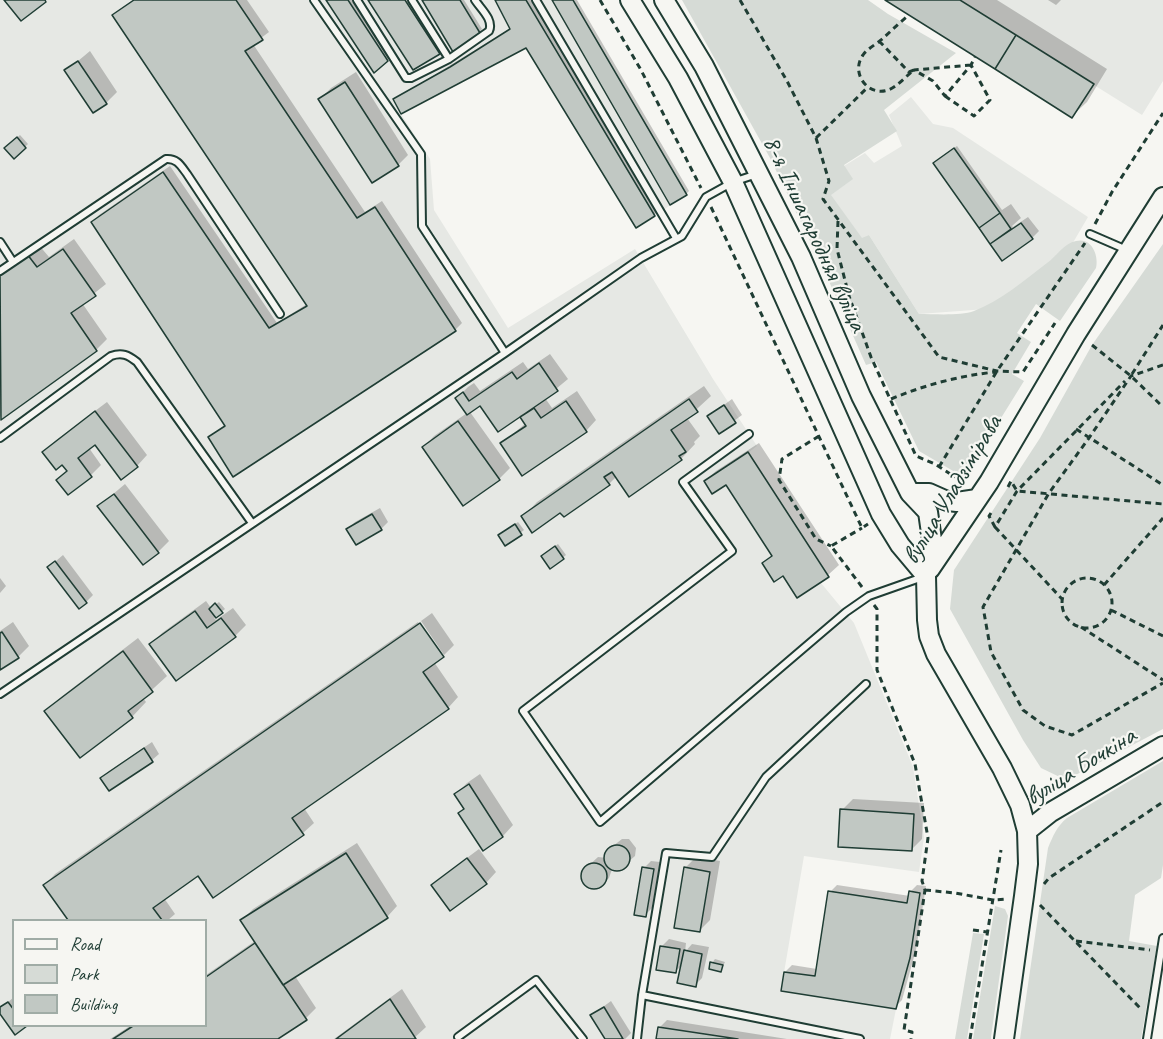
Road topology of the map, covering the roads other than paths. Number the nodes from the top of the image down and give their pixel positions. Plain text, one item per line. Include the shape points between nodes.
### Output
1 (314, 0) edge
2 (357, 0) edge
3 (412, 0) edge
4 (475, 0) edge
5 (536, 0) edge
6 (630, 0) edge
7 (664, 0) edge
8 (449, 59) junction
9 (758, 174) junction
10 (733, 182) junction
11 (1163, 197) edge
12 (1090, 234) road end
13 (676, 238) junction
14 (0, 242) edge
15 (1128, 255) junction
16 (13, 262) junction
17 (0, 271) edge
18 (280, 314) dead end
19 (505, 353) junction
20 (749, 434) dead end
21 (0, 438) edge
22 (910, 493) junction
23 (977, 499) junction
24 (252, 524) junction
25 (926, 576) junction
26 (866, 684) dead end
27 (0, 694) edge
28 (1163, 746) edge
29 (1027, 831) junction
30 (1163, 939) edge
31 (642, 995) junction
32 (458, 1037) dead end
33 (583, 1039) edge
34 (637, 1039) edge
35 (860, 1039) edge
36 (1004, 1039) edge
37 (1148, 1039) edge

1 - 19 lane via 421,154 422,226
2 - 8 lane via 406,78
3 - 8 lane
4 - 8 lane via 490,21 489,31
5 - 13 lane
6 - 10 main road, 8-я Іншагародняя вуліца via 678,78
7 - 9 main road, 8-я Іншагародняя вуліца via 704,66
9 - 10 lane
9 - 22 main road, 8-я Іншагародняя вуліца via 801,257 861,396
10 - 13 lane via 706,197 682,236
10 - 25 main road, 8-я Іншагародняя вуліца via 881,514
11 - 15 main road, вуліца Уладзімірава
12 - 15 lane via 1120,247
13 - 19 lane
14 - 16 lane
15 - 23 main road, вуліца Уладзімірава
16 - 17 lane
16 - 18 lane via 166,159 172,159 187,174
19 - 24 lane
20 - 25 lane via 683,482 732,551 523,711 600,822 846,612 868,596
21 - 24 lane via 111,356 128,355 137,362
22 - 23 main road via 929,493 957,502
22 - 25 main road, 8-я Іншагародняя вуліца via 928,512 932,540
23 - 25 main road, вуліца Уладзімірава
24 - 27 lane
25 - 29 main road, вуліца Уладзімірава via 929,636 936,654 1002,768 1020,805
26 - 31 lane via 766,777 712,857 666,853
28 - 29 main road, вуліца Бочкіна via 1051,812
29 - 36 main road, вуліца Уладзімірава via 1027,874
30 - 37 lane
31 - 34 lane
31 - 35 lane
32 - 33 lane via 536,980

